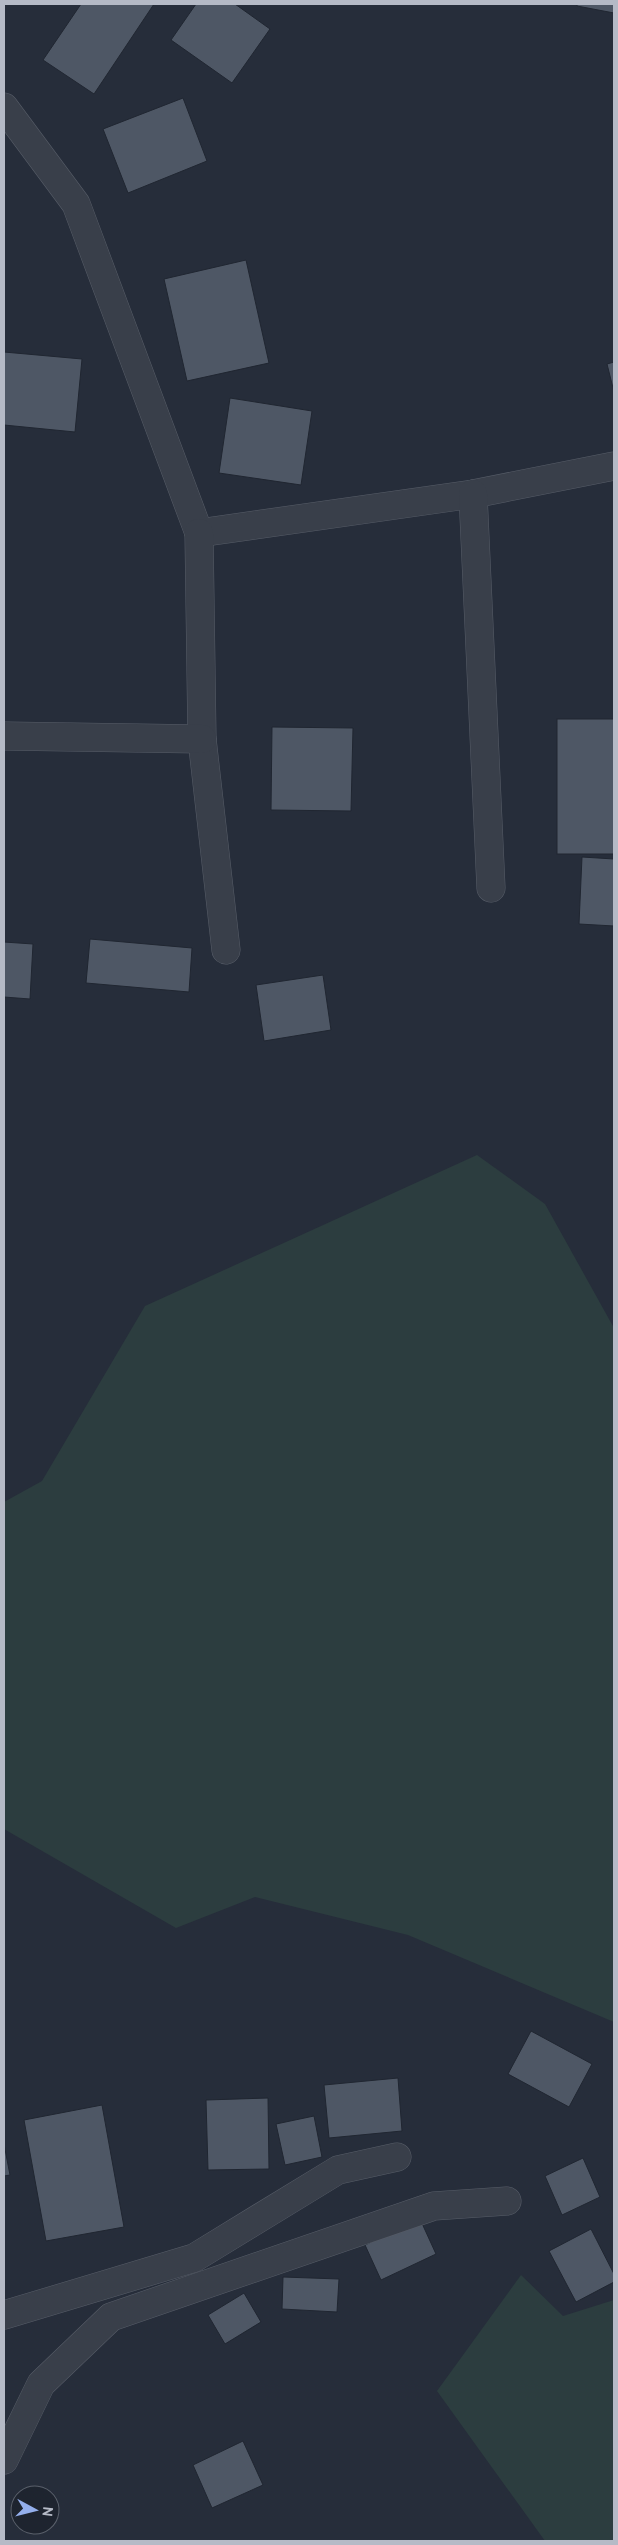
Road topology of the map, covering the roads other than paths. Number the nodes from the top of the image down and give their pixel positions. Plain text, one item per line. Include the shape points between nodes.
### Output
1 (4, 107) edge
2 (614, 466) edge
3 (473, 494) junction
4 (199, 533) junction
5 (4, 736) edge
6 (202, 739) junction
7 (491, 888) dead end
8 (226, 950) dead end
9 (397, 2157) dead end
10 (506, 2201) dead end
11 (4, 2316) edge
12 (4, 2460) edge

1 - 4 street via 76,204
2 - 3 street
3 - 4 street
3 - 7 street
4 - 6 street
5 - 6 street
6 - 8 street
9 - 11 street via 338,2170 194,2258
10 - 12 street via 434,2206 111,2317 41,2384

